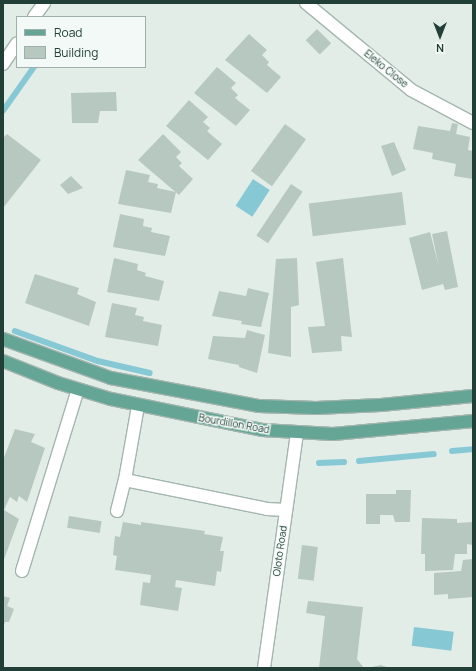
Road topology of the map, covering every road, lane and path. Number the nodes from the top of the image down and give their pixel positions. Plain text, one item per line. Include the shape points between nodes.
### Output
1 (44, 3) edge
2 (306, 3) edge
3 (35, 16) edge
4 (16, 44) edge
5 (3, 64) edge
6 (473, 123) edge
7 (3, 339) edge
8 (3, 361) edge
9 (78, 389) junction
10 (473, 396) edge
11 (138, 406) junction
12 (473, 420) edge
13 (297, 433) junction
14 (125, 480) junction
15 (286, 510) junction
16 (117, 511) dead end
17 (22, 571) dead end
18 (264, 668) edge

1 - 3 street
2 - 6 street, Eleko Close via 411,90
4 - 5 street
7 - 10 main road, Bourdillon Road via 111,378 259,406 316,408
8 - 9 main road, Bourdillon Road
9 - 11 main road, Bourdillon Road
9 - 17 street
11 - 13 main road, Bourdillon Road via 262,430
11 - 14 street
12 - 13 main road, Bourdillon Road via 333,434
13 - 15 street, Oloto Road
14 - 15 street via 267,509
14 - 16 street
15 - 18 street, Oloto Road

